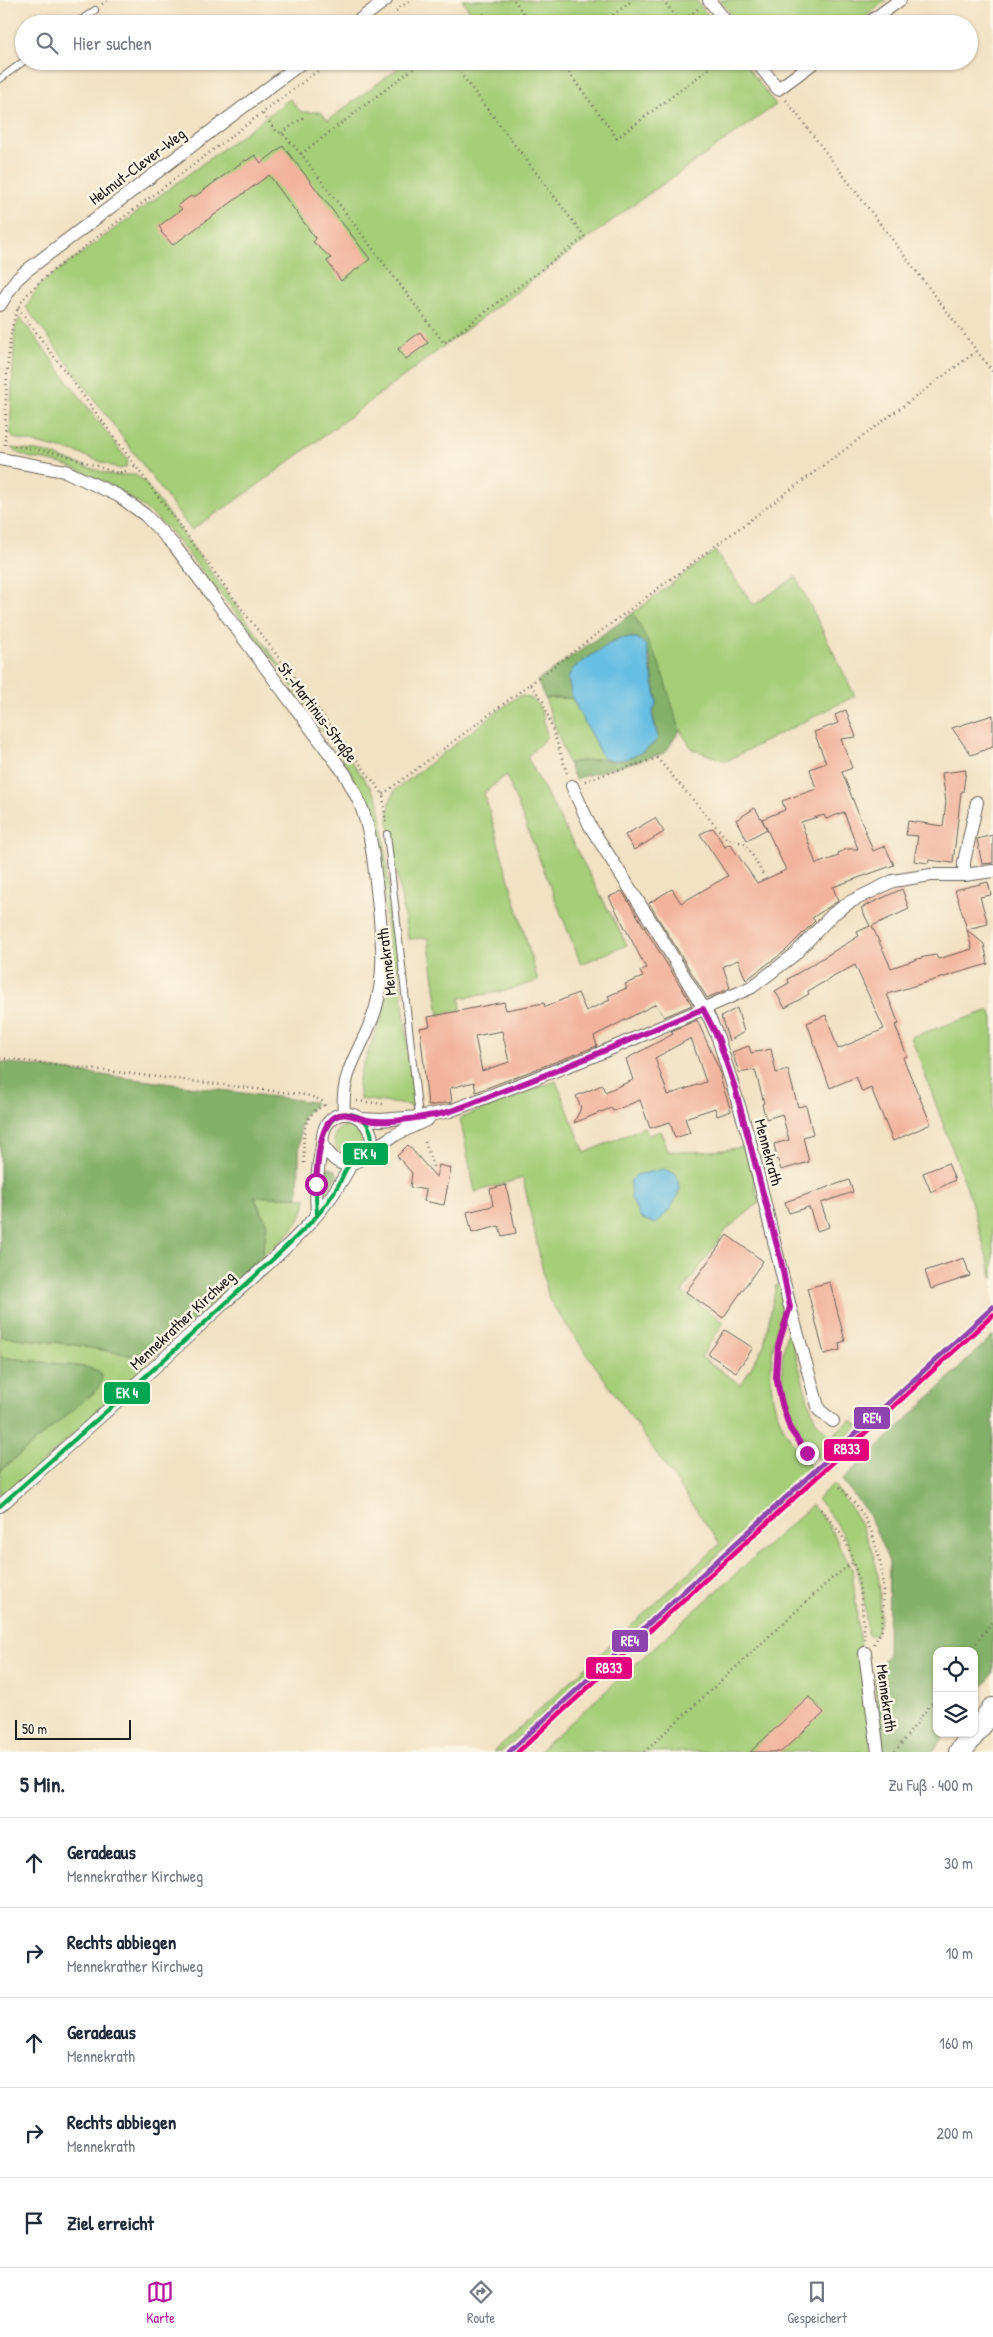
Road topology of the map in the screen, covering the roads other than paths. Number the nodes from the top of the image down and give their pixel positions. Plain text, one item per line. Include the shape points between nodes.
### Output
1 (386, 0) edge
2 (900, 0) edge
3 (706, 3) edge
4 (95, 10) dead end
5 (88, 15) edge
6 (366, 15) edge
7 (719, 15) edge
8 (879, 15) edge
9 (15, 68) edge
10 (292, 70) edge
11 (763, 70) edge
12 (804, 70) edge
13 (0, 79) edge
14 (0, 305) edge
15 (0, 459) edge
16 (572, 786) road end
17 (977, 802) dead end
18 (387, 834) road end
19 (993, 871) edge
20 (964, 875) junction
21 (703, 1009) junction
22 (438, 1114) junction
23 (339, 1116) junction
24 (419, 1117) junction
25 (362, 1119) junction
26 (322, 1144) junction
27 (369, 1151) junction
28 (350, 1164) junction
29 (317, 1214) junction
30 (833, 1421) dead end
31 (0, 1506) edge
32 (865, 1653) road end
33 (993, 1709) edge
34 (878, 1752) edge
35 (960, 1752) edge

1 - 6 street
2 - 8 street
3 - 7 street
4 - 5 lane
9 - 13 lane
10 - 14 street, Helmut-Clever-Weg via 26,271
11 - 12 street via 778,89
15 - 23 street, St.-Martinus-Straße via 66,471 119,496 145,515 174,545 344,774 359,800 374,864 383,966 376,1008 346,1077
16 - 21 street, Mennekrath via 590,826 619,868
17 - 20 street
18 - 24 lane, Mennekrath
19 - 20 street
20 - 21 street via 909,878 872,890 833,914 794,956 752,987
21 - 22 street via 530,1081
21 - 30 street, Mennekrath via 718,1038 735,1088 819,1410
22 - 24 street
22 - 27 street
23 - 25 street
23 - 26 street via 324,1130
24 - 25 street
25 - 27 street via 372,1138
26 - 28 street via 330,1157
26 - 29 street via 317,1163
27 - 28 street, Mennekrather Kirchweg
28 - 29 street, Mennekrather Kirchweg via 327,1204
29 - 31 street, Mennekrather Kirchweg via 134,1387
32 - 34 street, Mennekrath
33 - 35 highway

